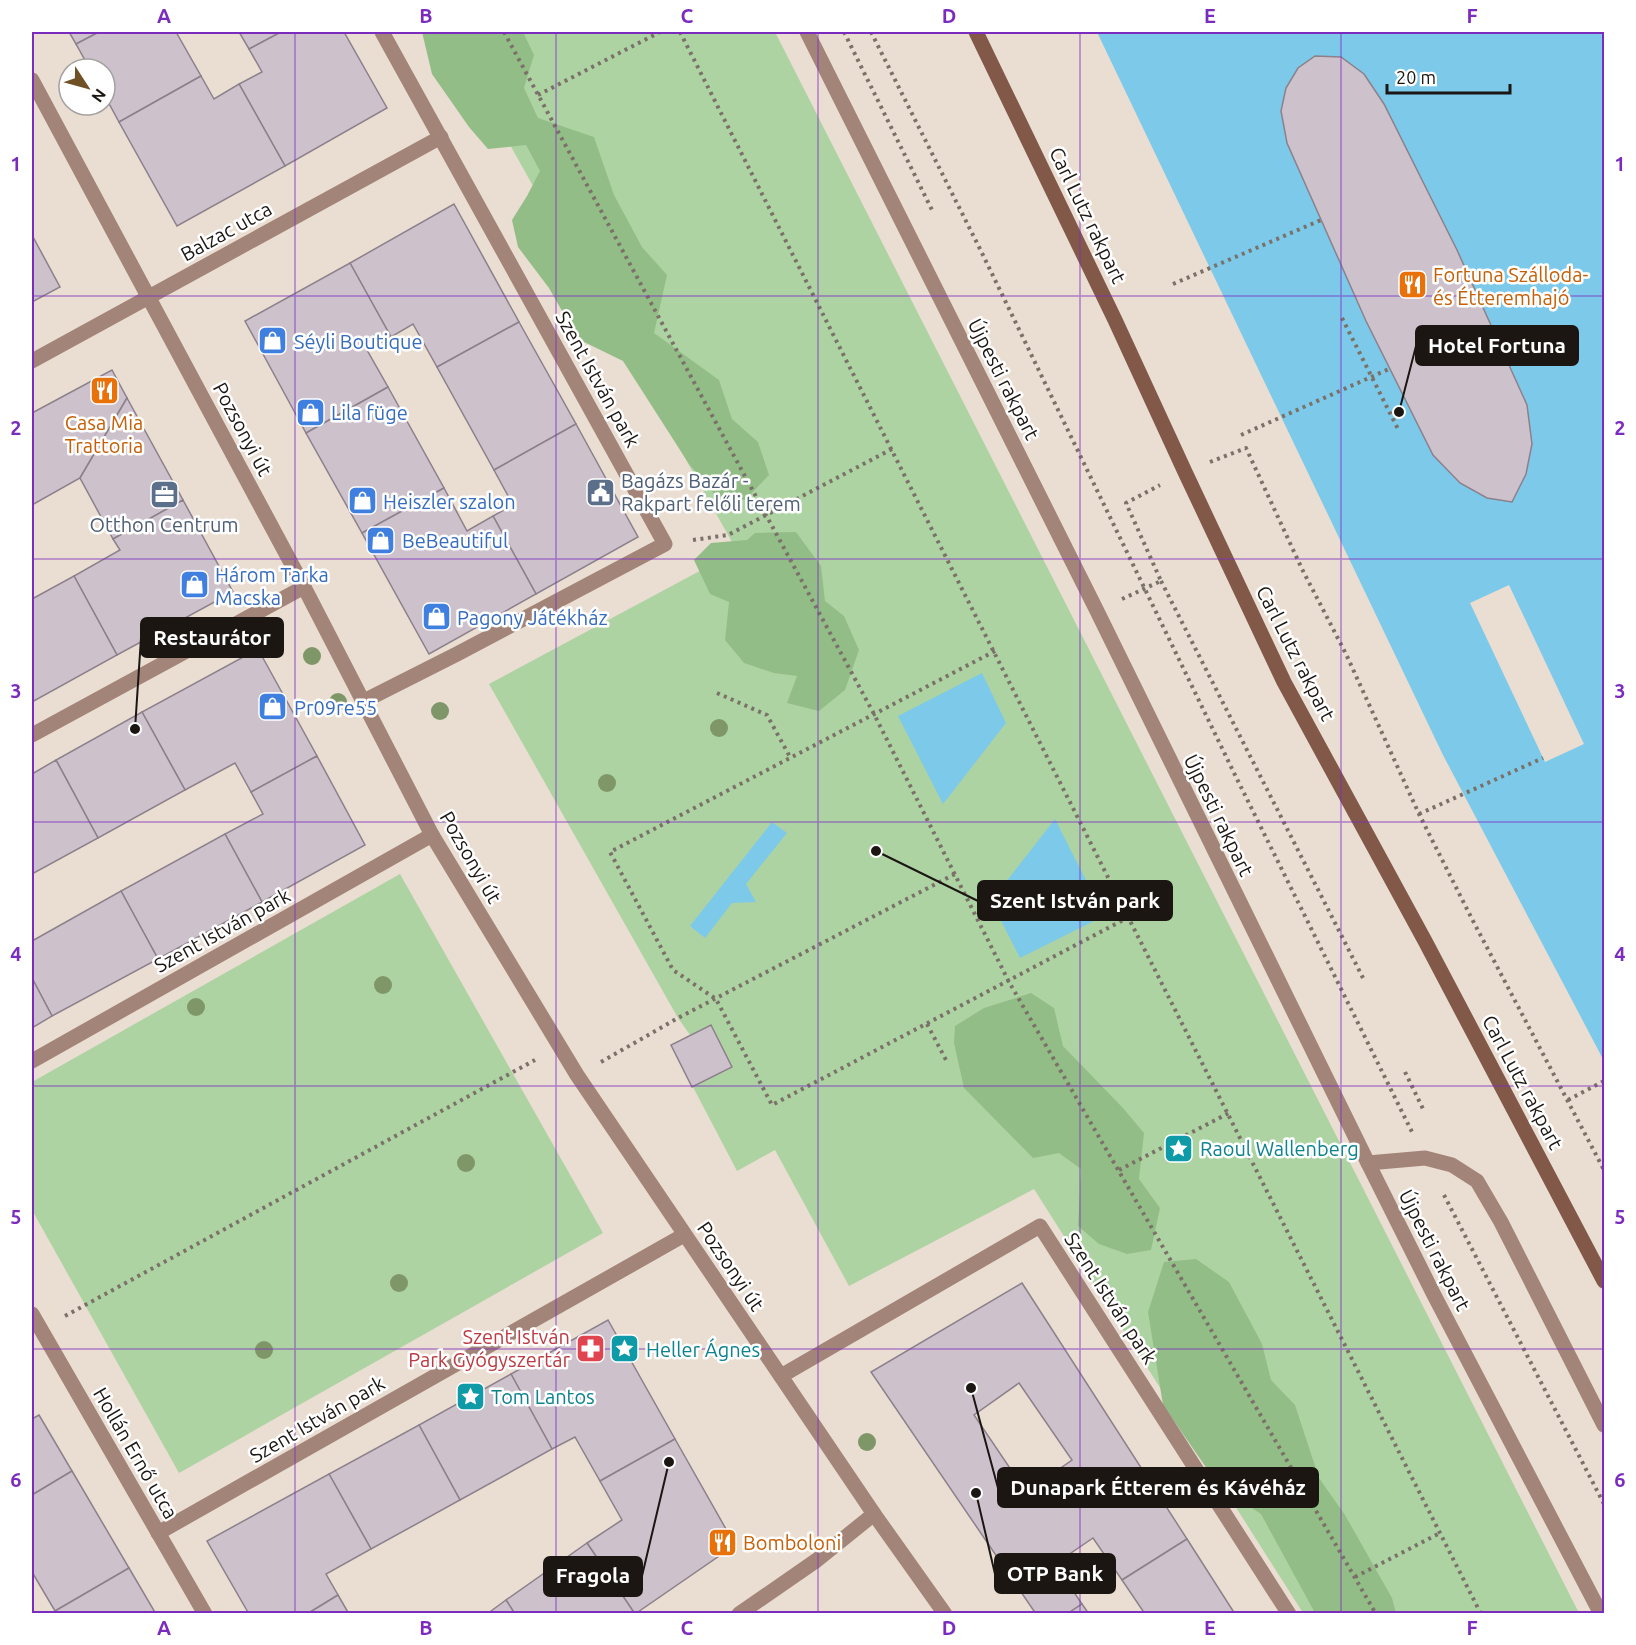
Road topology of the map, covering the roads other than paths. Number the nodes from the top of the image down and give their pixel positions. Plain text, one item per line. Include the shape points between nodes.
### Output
1 (382, 32) edge
2 (807, 32) edge
3 (976, 32) edge
4 (32, 80) edge
5 (441, 137) junction
6 (149, 297) junction
7 (32, 361) edge
8 (304, 586) junction
9 (364, 701) junction
10 (32, 735) edge
11 (432, 835) junction
12 (32, 1061) edge
13 (1368, 1163) junction
14 (684, 1235) junction
15 (1605, 1281) edge
16 (32, 1314) edge
17 (36, 1332) edge
18 (781, 1376) junction
19 (1605, 1425) edge
20 (873, 1514) junction
21 (158, 1533) junction
22 (205, 1614) edge
23 (739, 1614) edge
24 (945, 1614) edge
25 (1289, 1614) edge
26 (1601, 1614) edge

1 - 5 street, Szent István park
2 - 13 street, Újpesti rakpart
3 - 15 main road, Carl Lutz rakpart via 1284,682
4 - 6 street, Pozsonyi út
5 - 6 street, Balzac utca
5 - 9 street, Szent István park via 665,544
6 - 7 street, Balzac utca
6 - 8 street, Pozsonyi út
8 - 9 street, Pozsonyi út
8 - 10 street
9 - 11 street, Pozsonyi út
11 - 12 street, Szent István park
11 - 14 street, Pozsonyi út via 577,1075
13 - 19 street via 1425,1158 1452,1165 1477,1181
13 - 26 street, Újpesti rakpart
14 - 18 street, Pozsonyi út
14 - 21 street, Szent István park
16 - 17 street, Hollán Ernő utca
17 - 21 street, Hollán Ernő utca
18 - 20 street, Pozsonyi út
18 - 25 street, Szent István park via 1040,1226
20 - 23 street via 817,1560
20 - 24 street, Pozsonyi út
21 - 22 street, Hollán Ernő utca

